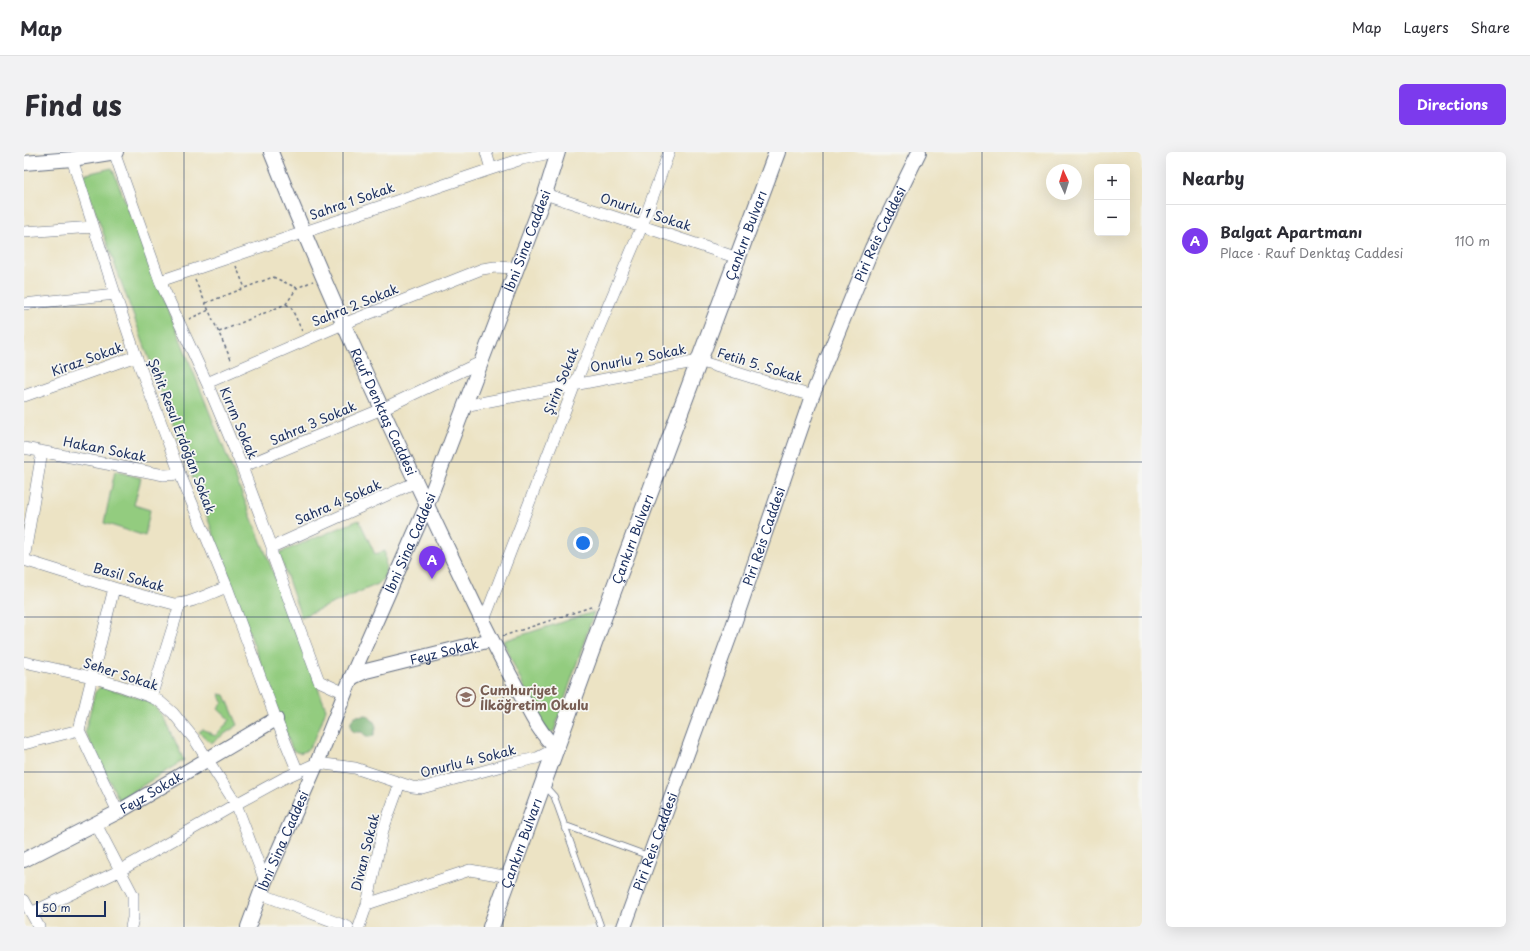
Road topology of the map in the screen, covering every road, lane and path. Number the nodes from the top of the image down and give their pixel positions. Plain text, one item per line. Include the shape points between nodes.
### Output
1 (115, 152) edge
2 (270, 152) edge
3 (486, 152) edge
4 (556, 152) edge
5 (669, 152) edge
6 (777, 152) edge
7 (919, 152) edge
8 (72, 159) junction
9 (24, 162) edge
10 (491, 169) junction
11 (545, 194) junction
12 (642, 226) junction
13 (93, 227) junction
14 (24, 232) edge
15 (303, 232) junction
16 (232, 257) junction
17 (738, 258) junction
18 (516, 268) junction
19 (192, 271) junction
20 (322, 277) junction
21 (160, 281) junction
22 (245, 288) junction
23 (296, 288) junction
24 (115, 294) junction
25 (206, 303) junction
26 (24, 304) edge
27 (286, 304) junction
28 (209, 310) junction
29 (180, 323) junction
30 (343, 324) junction
31 (219, 332) junction
32 (306, 340) junction
33 (136, 356) junction
34 (699, 361) junction
35 (481, 362) junction
36 (236, 370) junction
37 (207, 383) junction
38 (575, 384) junction
39 (24, 396) edge
40 (812, 396) junction
41 (464, 406) junction
42 (382, 409) junction
43 (24, 448) edge
44 (42, 452) junction
45 (242, 467) junction
46 (180, 474) junction
47 (416, 482) junction
48 (427, 505) junction
49 (272, 547) junction
50 (24, 560) edge
51 (227, 587) junction
52 (114, 588) junction
53 (609, 602) junction
54 (180, 604) junction
55 (483, 623) junction
56 (491, 640) junction
57 (24, 662) edge
58 (92, 677) junction
59 (351, 678) junction
60 (345, 693) junction
61 (151, 697) junction
62 (276, 720) junction
63 (79, 730) junction
64 (24, 744) edge
65 (556, 748) junction
66 (208, 759) junction
67 (317, 763) junction
68 (298, 772) junction
69 (400, 783) junction
70 (543, 783) junction
71 (236, 804) junction
72 (118, 812) junction
73 (96, 824) junction
74 (564, 825) junction
75 (650, 856) junction
76 (24, 860) edge
77 (121, 870) junction
78 (508, 877) junction
79 (263, 888) junction
80 (24, 900) edge
81 (367, 904) junction
82 (31, 913) junction
83 (39, 927) edge
84 (131, 927) edge
85 (248, 927) edge
86 (348, 927) edge
87 (359, 927) edge
88 (491, 927) edge
89 (601, 927) edge
90 (624, 927) edge

1 - 8 street
1 - 21 street, Kırım Sokak
2 - 15 street, Rauf Denktaş Caddesi
3 - 10 street
4 - 10 street, Sahra 1 Sokak
4 - 11 street, İbni Sina Caddesi
5 - 12 street, Şirin Sokak
6 - 17 main road, Çankırı Bulvarı
7 - 40 street, Piri Reis Caddesi via 872,248
8 - 9 street
8 - 13 street, Şehit Resul Erdoğan Sokak
10 - 15 street, Sahra 1 Sokak
11 - 12 street, Onurlu 1 Sokak
11 - 18 street, İbni Sina Caddesi
12 - 17 street, Onurlu 1 Sokak
12 - 38 street, Şirin Sokak
13 - 14 street
13 - 24 street, Şehit Resul Erdoğan Sokak
15 - 16 street, Sahra 1 Sokak
15 - 20 street, Rauf Denktaş Caddesi
16 - 19 street, Sahra 1 Sokak
16 - 22 path
17 - 34 main road, Çankırı Bulvarı
18 - 30 street, Sahra 2 Sokak via 482,269
18 - 35 street, İbni Sina Caddesi
19 - 21 street, Sahra 1 Sokak
19 - 25 path
20 - 23 path
20 - 30 street, Rauf Denktaş Caddesi
21 - 29 street, Kırım Sokak
22 - 23 path via 273,277
22 - 25 path
23 - 27 path
24 - 26 street
24 - 33 street, Şehit Resul Erdoğan Sokak
25 - 28 path
27 - 31 path
27 - 32 path via 291,307
28 - 29 path
28 - 31 path
29 - 37 street, Kırım Sokak
30 - 32 street, Sahra 2 Sokak
30 - 42 street, Rauf Denktaş Caddesi
31 - 36 path
32 - 36 street, Sahra 2 Sokak
33 - 39 street, Kiraz Sokak
33 - 46 street, Şehit Resul Erdoğan Sokak
34 - 38 street, Onurlu 2 Sokak
34 - 40 street, Fetih 5. Sokak
34 - 53 main road, Çankırı Bulvarı
35 - 41 street, İbni Sina Caddesi
35 - 42 street, Sahra 3 Sokak
36 - 37 street, Sahra 2 Sokak
37 - 45 street, Kırım Sokak
38 - 41 street, Onurlu 2 Sokak
38 - 55 street, Şirin Sokak
40 - 75 street, Piri Reis Caddesi via 729,638
41 - 48 street, İbni Sina Caddesi
42 - 45 street, Sahra 3 Sokak
42 - 47 street, Rauf Denktaş Caddesi
43 - 44 street, Hakan Sokak
44 - 46 street, Hakan Sokak via 164,475
44 - 50 street
45 - 49 street, Kırım Sokak
46 - 51 street, Şehit Resul Erdoğan Sokak
47 - 48 street, Rauf Denktaş Caddesi
47 - 49 street, Sahra 4 Sokak
48 - 55 street, Rauf Denktaş Caddesi
48 - 59 street, İbni Sina Caddesi
49 - 60 street, Kırım Sokak via 272,554 319,681
50 - 52 street, Basil Sokak
51 - 54 street, Basil Sokak
51 - 62 street, Şehit Resul Erdoğan Sokak
52 - 54 street, Basil Sokak
52 - 58 street
53 - 56 path
53 - 65 main road, Çankırı Bulvarı
54 - 61 street
55 - 56 street, Rauf Denktaş Caddesi
56 - 59 street, Feyz Sokak via 366,671
56 - 65 street, Rauf Denktaş Caddesi via 542,734
57 - 58 street, Seher Sokak
58 - 61 street, Seher Sokak
58 - 63 street
59 - 60 street, İbni Sina Caddesi
60 - 67 street, İbni Sina Caddesi
61 - 66 street, Seher Sokak via 180,720
62 - 66 street, Feyz Sokak
62 - 68 street, Şehit Resul Erdoğan Sokak
63 - 64 street
63 - 72 street
65 - 69 street, Onurlu 4 Sokak via 538,758 422,788
65 - 70 main road, Çankırı Bulvarı
66 - 71 street, Seher Sokak
66 - 72 street, Feyz Sokak
67 - 68 street
67 - 69 street, Onurlu 4 Sokak via 356,768
67 - 79 street, İbni Sina Caddesi
68 - 71 street
69 - 81 street, Divan Sokak via 384,830
70 - 74 lane via 554,796
70 - 78 main road, Çankırı Bulvarı
71 - 77 street
71 - 79 street, Seher Sokak
72 - 73 street, Feyz Sokak
73 - 76 street, Feyz Sokak
73 - 77 street
74 - 75 lane
74 - 89 lane
75 - 90 street, Piri Reis Caddesi
77 - 82 street
77 - 84 street via 133,896
78 - 81 street via 470,870
78 - 88 main road, Çankırı Bulvarı
79 - 85 street, İbni Sina Caddesi
79 - 86 street
80 - 82 street
81 - 87 street, Divan Sokak
82 - 83 street

